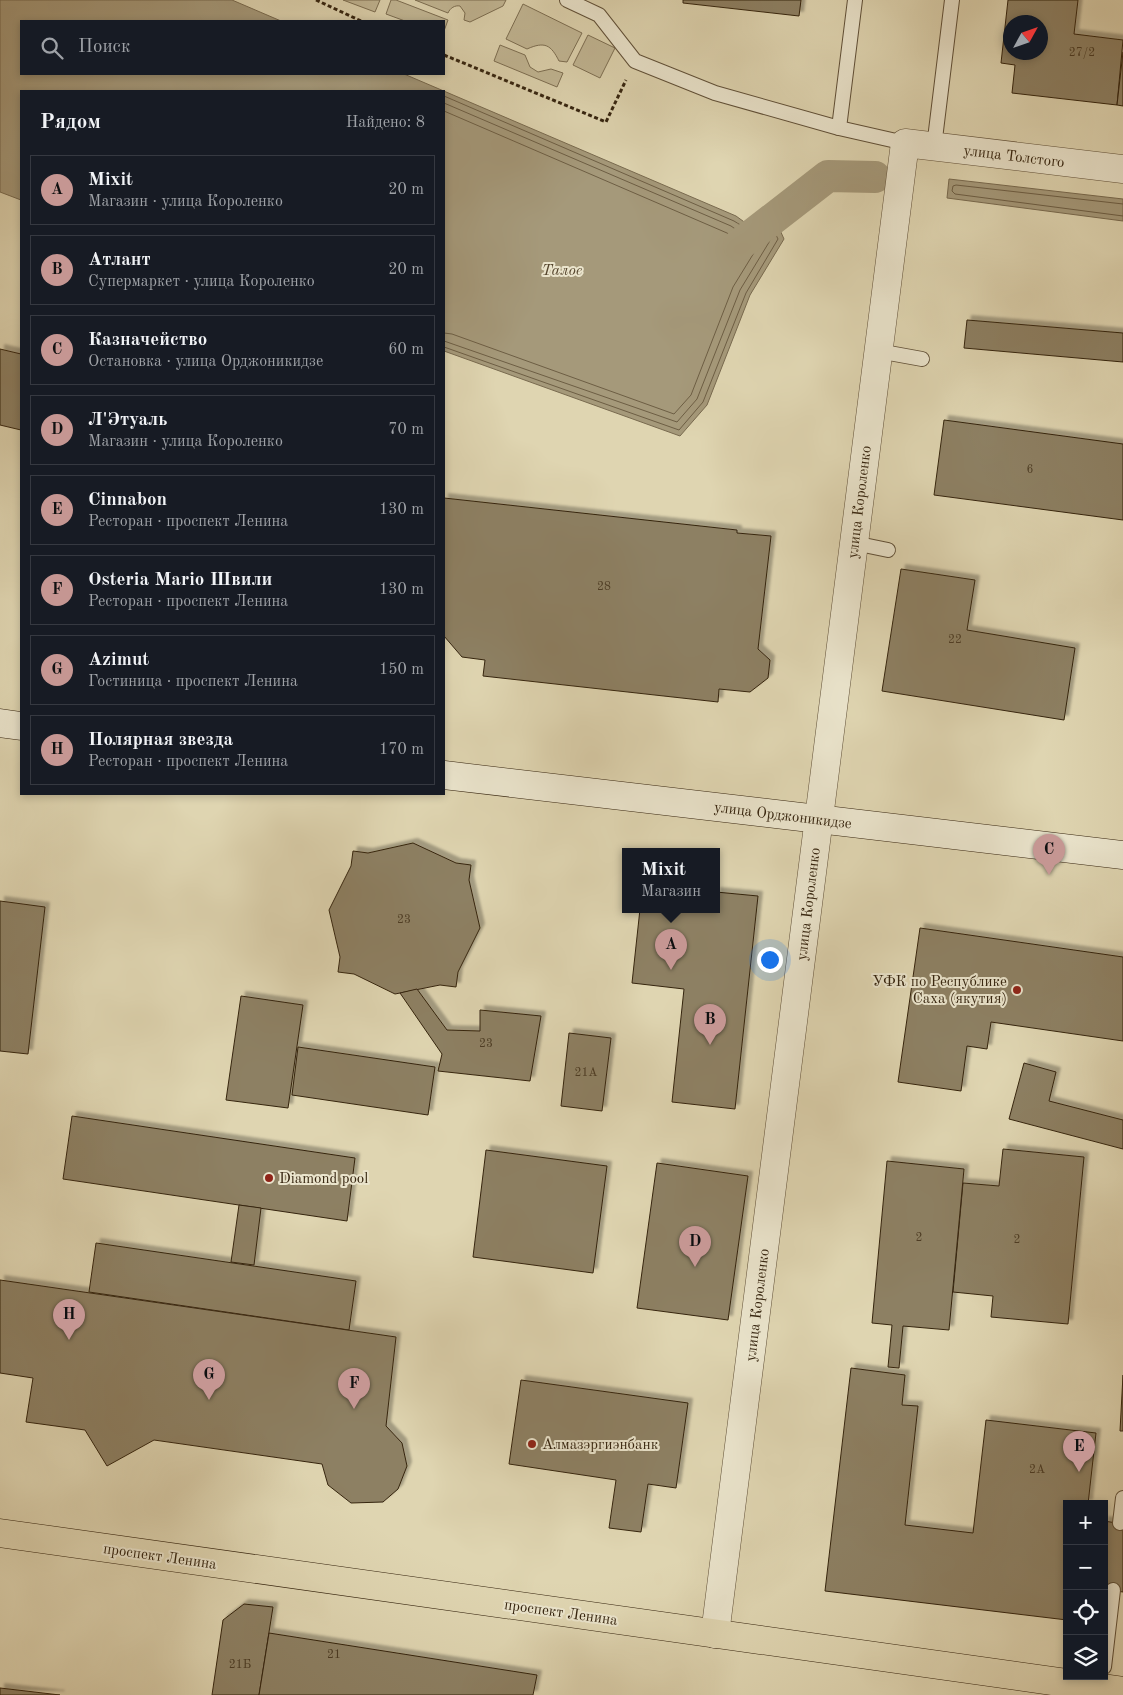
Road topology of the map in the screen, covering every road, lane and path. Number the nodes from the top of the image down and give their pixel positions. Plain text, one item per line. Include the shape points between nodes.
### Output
1 (316, 0) edge
2 (567, 0) edge
3 (598, 0) edge
4 (855, 0) edge
5 (952, 0) edge
6 (599, 15) junction
7 (359, 20) edge
8 (445, 55) edge
9 (635, 62) junction
10 (839, 128) junction
11 (905, 144) junction
12 (934, 147) junction
13 (1123, 169) edge
14 (878, 351) junction
15 (922, 358) dead end
16 (854, 543) junction
17 (888, 550) dead end
18 (0, 723) edge
19 (20, 726) edge
20 (445, 775) edge
21 (818, 820) junction
22 (1123, 855) edge
23 (1123, 1498) edge
24 (1120, 1523) dead end
25 (0, 1533) edge
26 (1112, 1590) dead end
27 (715, 1634) junction
28 (1108, 1681) edge

1 - 7 path
2 - 6 lane
3 - 6 lane
4 - 10 lane
5 - 12 lane
6 - 9 lane
8 - 9 path via 606,122
9 - 10 lane via 715,93
10 - 11 lane
11 - 12 street, улица Толстого
11 - 14 street, улица Короленко
12 - 13 street, улица Толстого
14 - 15 lane
14 - 16 street, улица Короленко
16 - 17 lane
16 - 21 street, улица Короленко
18 - 19 street
20 - 21 street, улица Орджоникидзе
21 - 22 street, улица Орджоникидзе
21 - 27 street, улица Короленко
23 - 24 lane
25 - 27 main road, проспект Ленина
26 - 28 lane
27 - 28 main road, проспект Ленина

